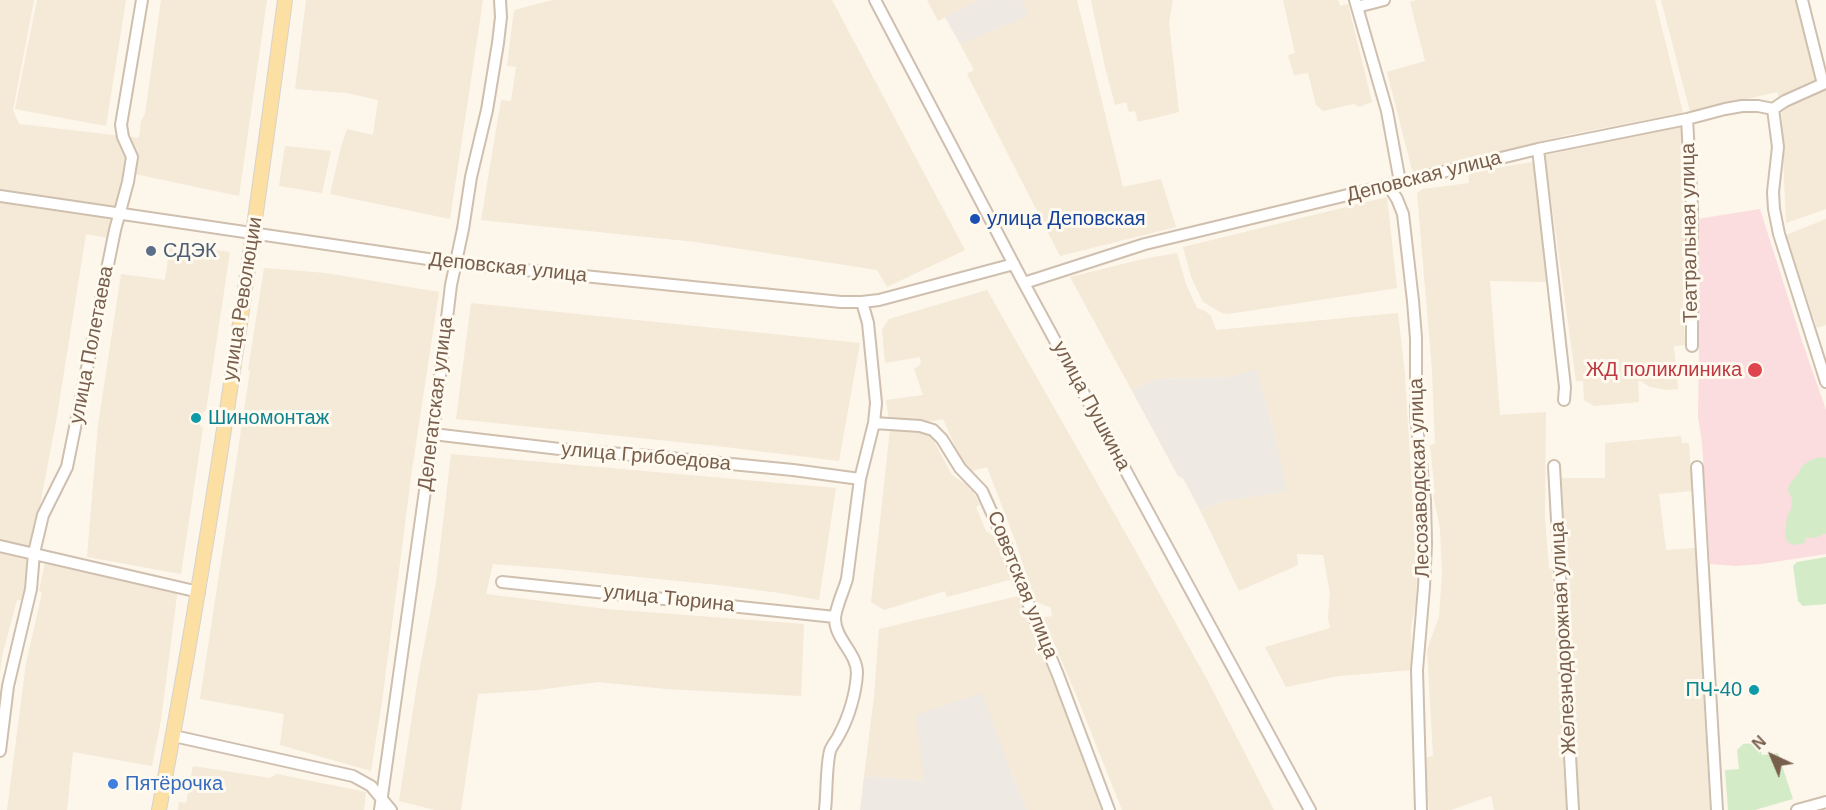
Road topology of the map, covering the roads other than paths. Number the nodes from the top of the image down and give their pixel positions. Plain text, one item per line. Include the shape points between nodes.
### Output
1 (142, 0) edge
2 (285, 0) edge
3 (500, 0) edge
4 (875, 0) edge
5 (1384, 0) edge
6 (1802, 0) edge
7 (1356, 4) edge
8 (1773, 109) junction
9 (1687, 119) junction
10 (1538, 149) junction
11 (1400, 182) junction
12 (1388, 185) junction
13 (0, 196) edge
14 (119, 214) junction
15 (254, 235) junction
16 (455, 263) junction
17 (1014, 264) junction
18 (1024, 283) junction
19 (862, 302) junction
20 (1692, 346) dead end
21 (1826, 382) edge
22 (1564, 400) dead end
23 (874, 423) junction
24 (434, 434) junction
25 (1554, 466) dead end
26 (1696, 467) dead end
27 (860, 479) junction
28 (0, 546) edge
29 (34, 553) junction
30 (502, 582) dead end
31 (199, 592) junction
32 (835, 617) junction
33 (174, 736) junction
34 (0, 751) edge
35 (1826, 802) edge
36 (381, 804) edge
37 (159, 810) edge
38 (391, 810) edge
39 (825, 810) edge
40 (1109, 810) edge
41 (1310, 810) edge
42 (1421, 810) edge
43 (1573, 810) edge
44 (1717, 810) edge
45 (1797, 810) edge

1 - 14 street, улица Полетаева via 121,125 132,157
2 - 15 main road, улица Революции
3 - 16 street, Делегатская улица via 498,43 487,110
4 - 17 street, улица Пушкина
5 - 7 street
6 - 8 street via 1823,84
7 - 11 street via 1387,111
8 - 9 street, Деповская улица via 1742,106
8 - 21 street via 1778,147 1774,209
9 - 10 street, Деповская улица
9 - 20 street, Театральная улица via 1692,208
10 - 11 street, Деповская улица
10 - 22 street
11 - 12 street, Деповская улица
12 - 18 street, Деповская улица via 1145,244
12 - 42 street, Лесозаводская улица via 1403,214 1411,279 1416,416 1425,500 1424,587 1417,670
13 - 14 street, Деповская улица
14 - 15 street, Деповская улица
14 - 29 street, улица Полетаева via 67,467 44,515
15 - 16 street, Деповская улица
15 - 31 main road, улица Революции
16 - 19 street, Деповская улица
16 - 24 street, Делегатская улица
17 - 18 street, улица Пушкина
17 - 19 street, Деповская улица
18 - 41 street, улица Пушкина
19 - 23 street via 868,323 876,403
23 - 27 street
23 - 40 street, Советская улица via 933,430 982,491
24 - 27 street, улица Грибоедова
24 - 36 street, Делегатская улица
25 - 43 street, Железнодорожная улица
26 - 44 street
27 - 32 street via 847,579
28 - 29 street
29 - 31 street
29 - 34 street, улица Полетаева via 31,589 8,686
30 - 32 street, улица Тюрина
31 - 33 main road, улица Революции
32 - 39 street via 837,630 857,671 849,712 830,749
33 - 36 street via 353,776 365,782
33 - 37 main road, улица Революции
35 - 45 street
36 - 38 street

